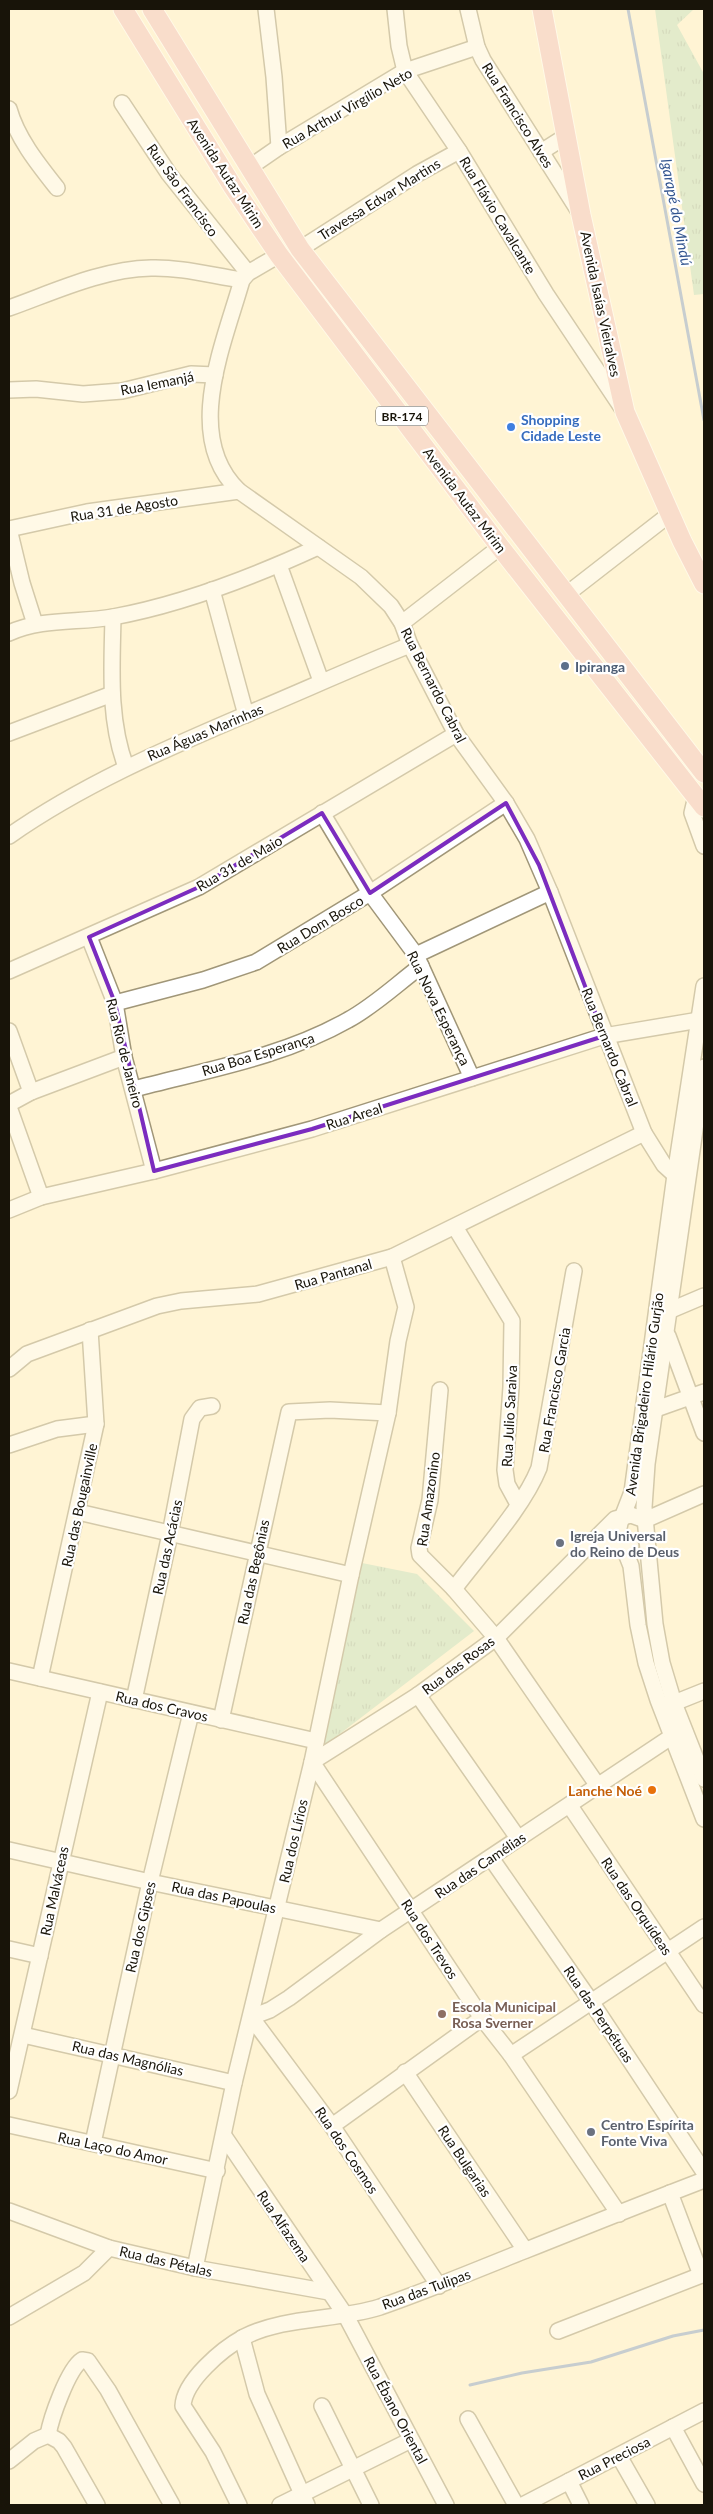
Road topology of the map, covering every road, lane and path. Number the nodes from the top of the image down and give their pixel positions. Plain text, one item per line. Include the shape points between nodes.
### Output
1 (123, 9) edge
2 (152, 9) edge
3 (266, 9) edge
4 (395, 9) edge
5 (468, 9) edge
6 (542, 9) edge
7 (477, 48) junction
8 (405, 71) junction
9 (122, 103) dead end
10 (9, 109) edge
11 (566, 136) junction
12 (279, 147) junction
13 (459, 151) junction
14 (541, 152) junction
15 (250, 167) junction
16 (57, 188) dead end
17 (581, 215) junction
18 (300, 248) junction
19 (279, 255) junction
20 (245, 277) junction
21 (9, 308) edge
22 (215, 375) junction
23 (9, 390) edge
24 (625, 412) junction
25 (239, 491) junction
26 (670, 514) junction
27 (9, 529) edge
28 (318, 547) junction
29 (500, 547) junction
30 (279, 565) junction
31 (704, 584) edge
32 (212, 590) junction
33 (567, 594) junction
34 (113, 617) junction
35 (402, 623) junction
36 (35, 624) junction
37 (9, 633) edge
38 (410, 645) junction
39 (321, 681) junction
40 (112, 694) junction
41 (246, 715) junction
42 (9, 733) edge
43 (456, 734) junction
44 (126, 767) junction
45 (704, 773) edge
46 (701, 797) edge
47 (506, 803) junction
48 (322, 813) junction
49 (9, 836) edge
50 (704, 846) edge
51 (550, 892) junction
52 (370, 893) junction
53 (89, 937) junction
54 (418, 960) junction
55 (10, 970) edge
56 (704, 986) edge
57 (115, 1002) junction
58 (699, 1020) junction
59 (9, 1031) edge
60 (604, 1036) junction
61 (124, 1057) junction
62 (704, 1067) edge
63 (472, 1078) junction
64 (134, 1089) junction
65 (31, 1092) junction
66 (9, 1105) edge
67 (644, 1133) junction
68 (154, 1171) junction
69 (674, 1175) junction
70 (40, 1197) junction
71 (9, 1210) edge
72 (455, 1226) junction
73 (392, 1257) junction
74 (574, 1271) dead end
75 (704, 1296) edge
76 (671, 1310) junction
77 (90, 1330) junction
78 (668, 1334) junction
79 (9, 1369) edge
80 (440, 1390) dead end
81 (697, 1395) edge
82 (212, 1406) dead end
83 (656, 1409) junction
84 (388, 1414) junction
85 (96, 1424) junction
86 (704, 1433) edge
87 (9, 1445) edge
88 (704, 1494) edge
89 (518, 1504) junction
90 (78, 1512) junction
91 (622, 1518) junction
92 (645, 1520) junction
93 (170, 1534) junction
94 (647, 1536) junction
95 (622, 1543) junction
96 (588, 1548) junction
97 (257, 1553) junction
98 (351, 1576) junction
99 (454, 1588) junction
100 (496, 1638) junction
101 (9, 1671) edge
102 (40, 1678) junction
103 (704, 1691) edge
104 (100, 1692) junction
105 (418, 1695) junction
106 (134, 1700) junction
107 (674, 1703) junction
108 (191, 1713) junction
109 (221, 1720) junction
110 (678, 1735) junction
111 (316, 1741) junction
112 (312, 1762) junction
113 (704, 1778) edge
114 (598, 1786) junction
115 (570, 1806) junction
116 (704, 1819) edge
117 (518, 1838) junction
118 (9, 1850) edge
119 (491, 1858) junction
120 (60, 1861) junction
121 (150, 1882) junction
122 (277, 1908) junction
123 (412, 1911) junction
124 (704, 1927) edge
125 (381, 1930) junction
126 (9, 1949) edge
127 (668, 1950) junction
128 (40, 1956) junction
129 (592, 2003) junction
130 (704, 2005) edge
131 (251, 2017) junction
132 (482, 2018) junction
133 (17, 2043) edge
134 (112, 2054) junction
135 (511, 2055) junction
136 (405, 2072) junction
137 (234, 2083) junction
138 (9, 2091) edge
139 (9, 2125) edge
140 (332, 2126) junction
141 (224, 2136) junction
142 (93, 2143) junction
143 (217, 2171) junction
144 (704, 2172) edge
145 (704, 2180) edge
146 (670, 2193) junction
147 (9, 2211) edge
148 (619, 2214) junction
149 (109, 2248) junction
150 (525, 2250) junction
151 (195, 2268) junction
152 (703, 2274) edge
153 (439, 2286) junction
154 (329, 2292) junction
155 (346, 2316) junction
156 (9, 2317) edge
157 (558, 2330) dead end
158 (242, 2338) junction
159 (322, 2406) dead end
160 (704, 2411) edge
161 (468, 2419) dead end
162 (673, 2427) junction
163 (48, 2436) junction
164 (411, 2440) junction
165 (619, 2456) junction
166 (9, 2461) edge
167 (352, 2467) junction
168 (568, 2481) junction
169 (704, 2484) edge
170 (304, 2499) edge
171 (97, 2505) edge
172 (172, 2505) edge
173 (239, 2505) edge
174 (280, 2505) edge
175 (372, 2505) edge
176 (446, 2505) edge
177 (516, 2505) edge
178 (523, 2505) edge
179 (581, 2505) edge
180 (647, 2505) edge

1 - 19 main road, Avenida Autaz Mirim / BR-174 via 232,188
2 - 15 main road, Avenida Autaz Mirim / BR-174
3 - 12 street
4 - 8 street, Rua Flávio Cavalcante
5 - 7 street, Rua Francisco Alves
6 - 11 main road, Avenida Isaías Vieiralves
7 - 8 street, Rua Arthur Virgílio Neto
7 - 14 street, Rua Francisco Alves
8 - 12 street, Rua Arthur Virgílio Neto
8 - 13 street, Rua Flávio Cavalcante
9 - 20 street, Rua São Francisco via 169,174
10 - 16 street via 33,158
11 - 14 street
11 - 17 main road, Avenida Isaías Vieiralves
12 - 15 street, Rua Arthur Virgílio Neto
13 - 18 street, Travessa Edvar Martins
13 - 24 street, Rua Flávio Cavalcante via 546,294
14 - 17 street, Rua Francisco Alves
15 - 18 main road, Avenida Autaz Mirim / BR-174
17 - 24 main road, Avenida Isaías Vieiralves
18 - 33 main road, Avenida Autaz Mirim / BR-174
19 - 20 street
19 - 29 main road, Avenida Autaz Mirim / BR-174
20 - 21 street via 154,268 131,269 108,273
20 - 22 street, Rua Bernardo Cabral
22 - 23 street, Rua Iemanjá via 191,374 103,393
22 - 25 street, Rua Bernardo Cabral via 211,441 222,471
24 - 26 main road, Avenida Isaías Vieiralves
25 - 27 street, Rua 31 de Agosto via 87,512
25 - 28 street, Rua Bernardo Cabral
26 - 31 main road, Avenida Isaías Vieiralves
26 - 33 street
27 - 36 street
28 - 30 street
28 - 35 street, Rua Bernardo Cabral via 372,587
29 - 35 street
29 - 46 main road, Avenida Autaz Mirim / BR-174
30 - 32 street
30 - 39 street
32 - 34 street
32 - 41 street
33 - 45 main road, Avenida Autaz Mirim / BR-174
34 - 36 street
34 - 40 street
35 - 38 street, Rua Bernardo Cabral
36 - 37 street
38 - 39 street, Rua Águas Marinhas
38 - 43 street, Rua Bernardo Cabral
39 - 41 street, Rua Águas Marinhas
40 - 42 street
40 - 44 street via 118,739
41 - 44 street, Rua Águas Marinhas
43 - 47 street, Rua Bernardo Cabral
43 - 48 street, Rua 31 de Maio
44 - 49 street, Rua Águas Marinhas
46 - 50 street via 692,813
47 - 51 street, Rua Bernardo Cabral via 527,839
47 - 52 street, Rua Dom Bosco
48 - 52 street, Rua Nova Esperança
48 - 53 street, Rua 31 de Maio via 199,887
51 - 54 street, Rua Boa Esperança
51 - 60 street, Rua Bernardo Cabral
52 - 54 street, Rua Nova Esperança
52 - 57 street, Rua Dom Bosco via 256,962 203,980
53 - 55 street, Rua 31 de Maio
53 - 57 street, Rua Rio de Janeiro
54 - 63 street, Rua Nova Esperança
54 - 64 street, Rua Boa Esperança via 374,1003 319,1036
56 - 58 street, Avenida Brigadeiro Hilário Gurjão
57 - 61 street, Rua Rio de Janeiro
58 - 60 street, Rua Areal
58 - 69 street, Avenida Brigadeiro Hilário Gurjão
59 - 65 street
60 - 63 street, Rua Areal
60 - 67 street, Rua Bernardo Cabral
61 - 64 street, Rua Rio de Janeiro
61 - 65 street
62 - 76 street, Avenida Brigadeiro Hilário Gurjão
63 - 68 street, Rua Areal via 312,1129
64 - 68 street, Rua Rio de Janeiro
65 - 66 street
66 - 70 street
67 - 69 street, Rua Bernardo Cabral via 664,1166
67 - 72 street, Rua Pantanal
68 - 70 street, Rua Areal
69 - 91 street, Avenida Brigadeiro Hilário Gurjão via 632,1492
70 - 71 street, Rua Areal
72 - 73 street, Rua Pantanal
72 - 89 street, Rua Julio Saraiva via 512,1321 505,1470 507,1484
73 - 77 street, Rua Pantanal via 258,1294 157,1306
73 - 84 street, Rua dos Lírios via 406,1307 395,1357
74 - 89 street, Rua Francisco Garcia via 542,1456 534,1480
75 - 76 street
76 - 78 street, Avenida Brigadeiro Hilário Gurjão
77 - 79 street, Rua Pantanal via 26,1354
77 - 85 street, Rua das Bougainville
78 - 81 street
78 - 83 street, Avenida Brigadeiro Hilário Gurjão
80 - 99 street, Rua Amazonino via 430,1500 419,1548 425,1562
81 - 83 street
81 - 86 street
82 - 93 street, Rua das Acácias via 200,1408 192,1419
83 - 92 street, Avenida Brigadeiro Hilário Gurjão via 647,1464
84 - 97 street, Rua das Begônias via 330,1410 289,1412
84 - 98 street, Rua dos Lírios
85 - 87 street via 57,1429
85 - 90 street, Rua das Bougainville
88 - 92 street
89 - 99 street
90 - 93 street
90 - 102 street, Rua das Bougainville
91 - 92 street via 636,1516
91 - 95 street, Avenida Brigadeiro Hilário Gurjão via 618,1533
91 - 96 street, Rua das Rosas via 615,1519 591,1541
92 - 94 street, Avenida Brigadeiro Hilário Gurjão
93 - 97 street
93 - 106 street, Rua das Acácias
94 - 95 street via 635,1545
94 - 107 street, Avenida Brigadeiro Hilário Gurjão via 654,1624
95 - 96 street
95 - 110 street, Avenida Brigadeiro Hilário Gurjão via 631,1566 646,1663
96 - 100 street, Rua das Rosas
97 - 98 street
97 - 109 street, Rua das Begônias
98 - 111 street, Rua dos Lírios
99 - 100 street, Rua Amazonino
100 - 105 street, Rua das Rosas
100 - 114 street, Rua Amazonino
101 - 102 street, Rua dos Cravos
102 - 104 street, Rua dos Cravos
103 - 107 street
104 - 106 street, Rua dos Cravos
104 - 120 street, Rua Malváceas
105 - 112 street, Rua das Rosas
105 - 117 street
106 - 108 street, Rua dos Cravos
107 - 110 street, Avenida Brigadeiro Hilário Gurjão
108 - 109 street, Rua dos Cravos
108 - 121 street, Rua dos Gipses
109 - 111 street, Rua dos Cravos
110 - 113 street, Avenida Brigadeiro Hilário Gurjão
110 - 114 street, Rua das Camélias
110 - 116 street, Avenida Brigadeiro Hilário Gurjão
111 - 112 street, Rua dos Lírios
112 - 122 street, Rua dos Lírios
112 - 123 street, Rua dos Trevos
114 - 115 street, Rua das Camélias
115 - 117 street, Rua das Camélias
115 - 127 street, Rua das Orquídeas
117 - 119 street, Rua das Camélias
118 - 120 street, Rua das Papoulas
119 - 123 street, Rua das Camélias
119 - 129 street, Rua das Perpétuas
120 - 121 street, Rua das Papoulas
120 - 128 street, Rua Malváceas
121 - 122 street, Rua das Papoulas
121 - 134 street, Rua dos Gipses
122 - 125 street, Rua das Papoulas
122 - 131 street, Rua dos Lírios
123 - 125 street, Rua das Camélias
123 - 132 street, Rua dos Trevos
124 - 127 street
125 - 131 street, Rua das Camélias via 289,1998
126 - 128 street
127 - 129 street
127 - 130 street, Rua das Orquídeas
128 - 133 street, Rua Malváceas
129 - 135 street
129 - 144 street, Rua das Perpétuas
131 - 137 street, Rua dos Lírios
131 - 140 street, Rua dos Cosmos
132 - 135 street, Rua dos Trevos
132 - 136 street
133 - 134 street, Rua das Magnólias
133 - 138 street, Rua Malváceas
134 - 137 street, Rua das Magnólias
134 - 142 street, Rua dos Gipses
135 - 148 street, Rua dos Trevos
136 - 140 street
136 - 150 street, Rua Bulgarias
137 - 141 street, Rua dos Lírios
139 - 142 street, Rua Laço do Amor
140 - 153 street, Rua dos Cosmos
141 - 143 street, Rua dos Lírios
141 - 154 street, Rua Alfazema
142 - 143 street, Rua Laço do Amor
143 - 151 street, Rua dos Lírios
145 - 146 street, Rua das Tulipas
146 - 148 street, Rua das Tulipas
146 - 152 street
147 - 149 street, Rua das Pétalas
148 - 150 street, Rua das Tulipas
149 - 151 street, Rua das Pétalas
149 - 156 street via 84,2272
150 - 153 street, Rua das Tulipas
151 - 154 street, Rua das Pétalas
152 - 157 street
153 - 155 street, Rua das Tulipas
154 - 155 street, Rua Alfazema
155 - 158 street, Rua das Tulipas via 265,2329
155 - 164 street, Rua Ébano Oriental
158 - 170 street via 257,2394
158 - 173 street, Rua das Tulipas via 212,2361 188,2387 183,2406 210,2447
159 - 167 street
160 - 162 street, Rua Preciosa
161 - 177 street
162 - 165 street, Rua Preciosa
162 - 169 street
163 - 166 street via 34,2441
163 - 171 street via 64,2447
163 - 172 street via 59,2399 75,2367 85,2360 98,2375
164 - 167 street
164 - 176 street, Rua Ébano Oriental
165 - 168 street, Rua Preciosa
165 - 180 street
167 - 170 street
167 - 175 street
168 - 178 street, Rua Preciosa
168 - 179 street
170 - 174 street

